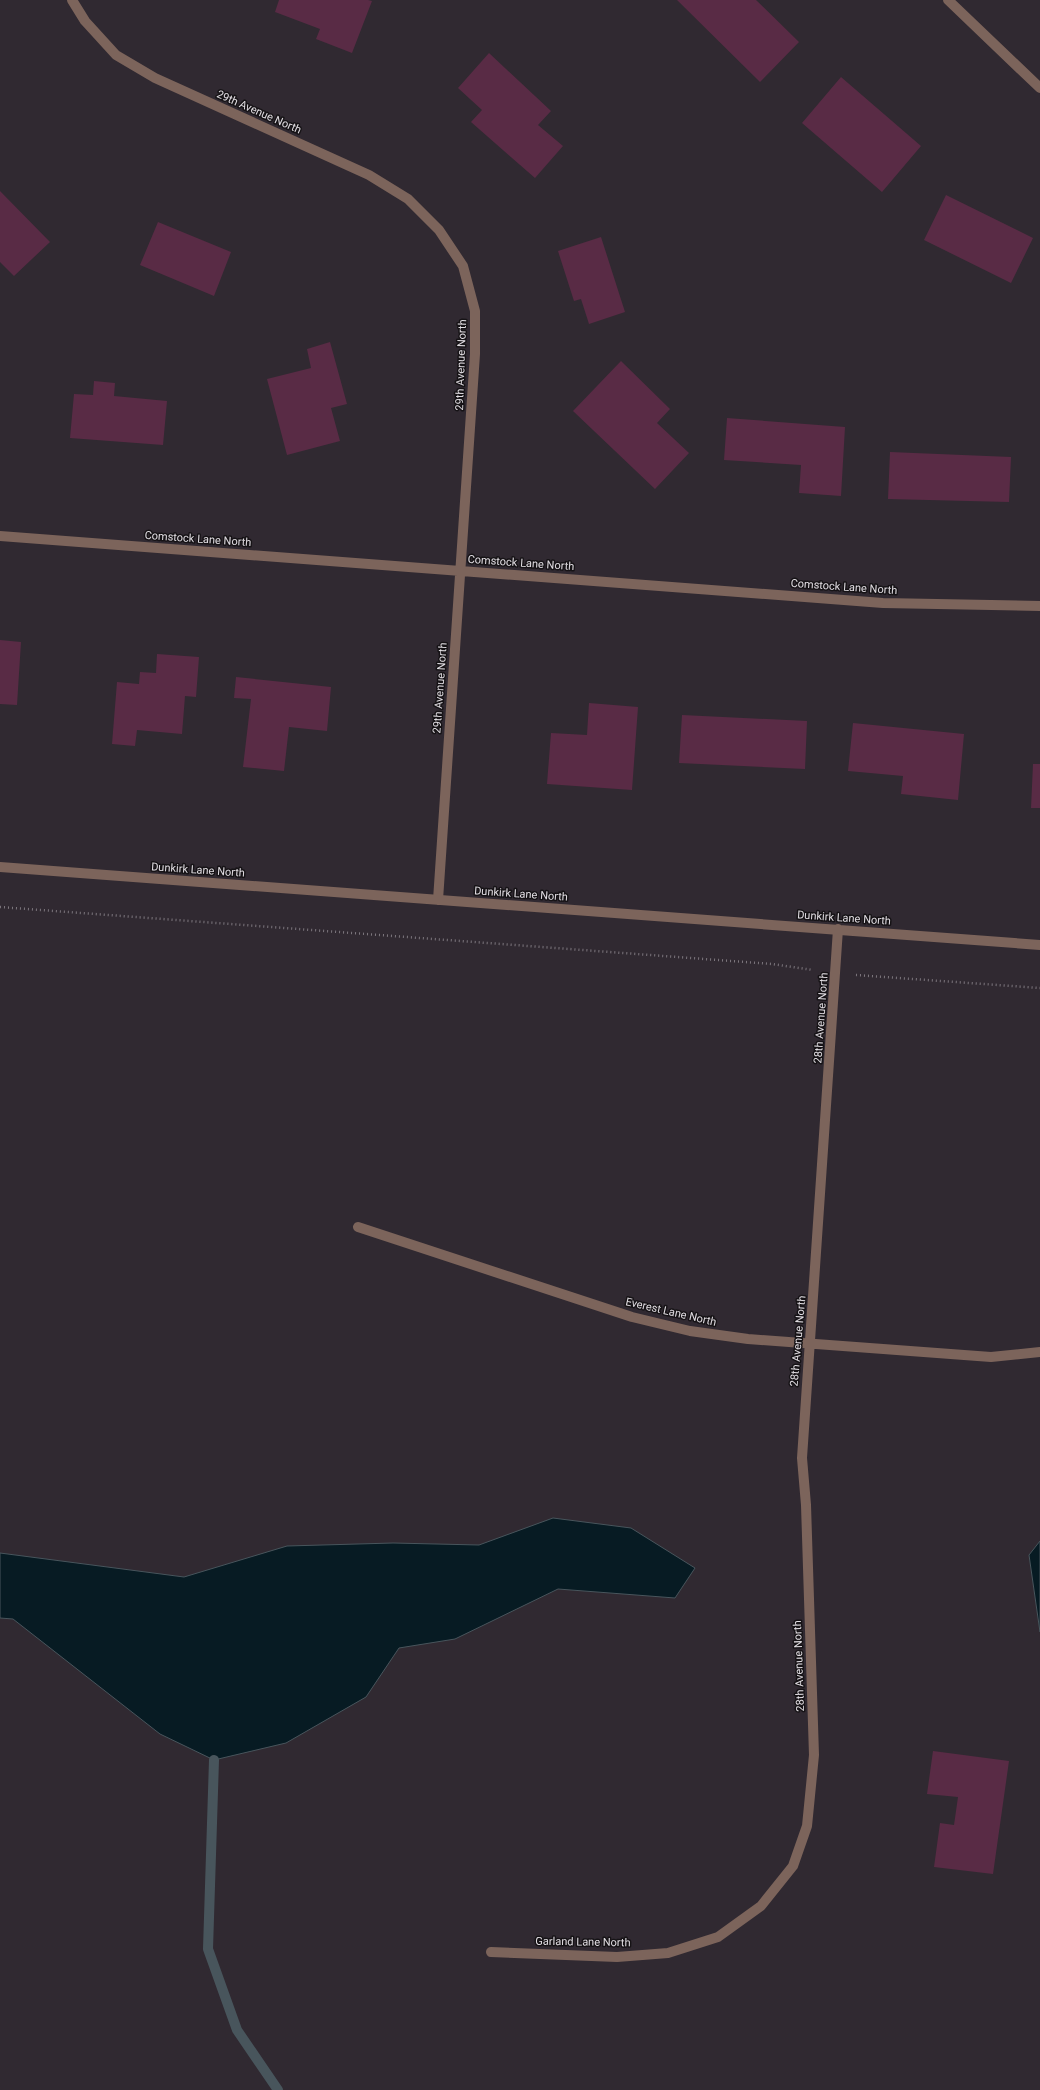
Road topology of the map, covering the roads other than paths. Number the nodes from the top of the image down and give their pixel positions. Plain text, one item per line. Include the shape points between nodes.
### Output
1 (72, 0) edge
2 (948, 0) edge
3 (1040, 88) edge
4 (0, 536) edge
5 (461, 571) junction
6 (1040, 606) edge
7 (0, 867) edge
8 (438, 900) junction
9 (838, 929) junction
10 (1040, 945) edge
11 (358, 1227) dead end
12 (810, 1343) junction
13 (1040, 1352) edge
14 (814, 1755) joint
15 (491, 1952) dead end

1 - 5 street, 29th Avenue North via 85,21 116,55 154,78 369,175 408,199 439,230 463,266 475,311 475,354
2 - 3 street
4 - 5 street, Comstock Lane North
5 - 6 street, Comstock Lane North via 883,602 954,606
5 - 8 street, 29th Avenue North
7 - 8 street, Dunkirk Lane North
8 - 9 street, Dunkirk Lane North
9 - 10 street, Dunkirk Lane North
9 - 12 street, 28th Avenue North
11 - 12 street, Everest Lane North via 632,1317 748,1339
12 - 13 street, Everest Lane North via 991,1357
12 - 14 street, 28th Avenue North via 802,1458 806,1505
14 - 15 street, Garland Lane North via 807,1826 793,1866 761,1906 718,1937 668,1953 617,1957

